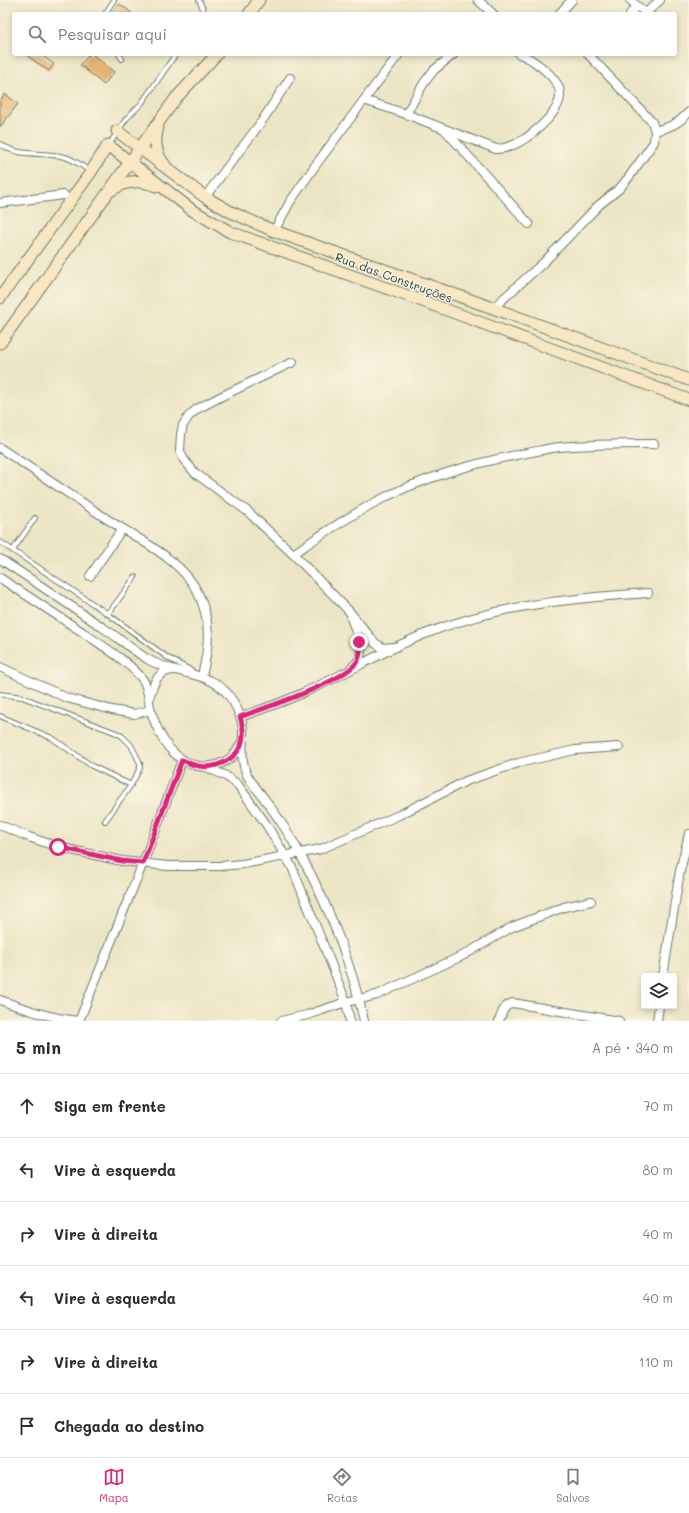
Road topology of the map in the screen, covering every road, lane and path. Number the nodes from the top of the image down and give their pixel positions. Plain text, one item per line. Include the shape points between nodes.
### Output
1 (114, 0) edge
2 (199, 0) edge
3 (259, 0) edge
4 (478, 0) edge
5 (572, 0) edge
6 (630, 0) edge
7 (660, 0) edge
8 (637, 6) junction
9 (106, 12) edge
10 (202, 12) edge
11 (250, 12) edge
12 (491, 12) edge
13 (561, 12) edge
14 (632, 12) edge
15 (645, 12) edge
16 (647, 12) edge
17 (120, 56) edge
18 (175, 56) edge
19 (215, 56) edge
20 (397, 56) edge
21 (452, 56) edge
22 (525, 56) edge
23 (592, 56) edge
24 (122, 59) dead end
25 (290, 78) dead end
26 (364, 100) junction
27 (689, 112) edge
28 (406, 114) junction
29 (162, 118) junction
30 (442, 127) junction
31 (117, 131) junction
32 (655, 132) junction
33 (0, 144) edge
34 (108, 145) junction
35 (140, 149) junction
36 (130, 163) junction
37 (91, 172) junction
38 (180, 179) junction
39 (167, 192) junction
40 (64, 195) dead end
41 (106, 195) junction
42 (205, 197) junction
43 (0, 203) edge
44 (529, 224) dead end
45 (274, 231) junction
46 (0, 298) edge
47 (493, 308) junction
48 (0, 343) edge
49 (293, 362) dead end
50 (689, 380) edge
51 (689, 400) edge
52 (654, 444) dead end
53 (0, 448) edge
54 (35, 518) dead end
55 (122, 528) junction
56 (0, 542) edge
57 (13, 550) junction
58 (294, 554) junction
59 (0, 559) edge
60 (90, 576) dead end
61 (135, 577) dead end
62 (0, 578) edge
63 (648, 593) dead end
64 (348, 610) junction
65 (108, 614) junction
66 (394, 647) junction
67 (0, 666) edge
68 (174, 670) junction
69 (346, 673) junction
70 (202, 676) junction
71 (0, 694) edge
72 (149, 700) junction
73 (151, 710) junction
74 (0, 716) edge
75 (240, 717) junction
76 (243, 737) junction
77 (619, 747) dead end
78 (182, 760) junction
79 (205, 766) junction
80 (131, 784) junction
81 (106, 821) dead end
82 (0, 825) edge
83 (689, 834) edge
84 (688, 847) edge
85 (300, 853) junction
86 (286, 857) junction
87 (143, 863) junction
88 (591, 901) dead end
89 (663, 973) edge
90 (359, 999) junction
91 (0, 1000) edge
92 (346, 1002) junction
93 (659, 1009) edge
94 (78, 1021) edge
95 (280, 1021) edge
96 (350, 1021) edge
97 (364, 1021) edge
98 (499, 1021) edge
99 (619, 1021) edge
100 (657, 1021) edge

1 - 9 lane
2 - 10 lane
3 - 11 street
4 - 12 street
5 - 13 street
6 - 8 street
7 - 16 street
8 - 14 street
8 - 15 street
17 - 24 lane
18 - 31 lane via 141,104
19 - 29 street via 192,79
20 - 26 street
21 - 28 street via 434,70
22 - 30 street via 549,73 561,94 559,104 547,120 524,139 504,149 496,149
23 - 32 street via 652,122
25 - 42 street via 262,121
26 - 28 street
26 - 45 street via 310,172
27 - 32 street via 670,127
28 - 30 street
29 - 35 street
29 - 38 street via 156,135 157,151 162,161
30 - 44 street
31 - 34 lane
31 - 35 street, Rua das Construções
32 - 47 street via 654,142 619,189 598,205 543,263
33 - 37 lane via 20,153 65,157
34 - 36 street, Rua das Construções
34 - 37 street
35 - 36 street
35 - 38 street, Rua das Construções
36 - 39 street, Rua das Construções
36 - 41 street
37 - 46 street
38 - 42 street, Rua das Construções
39 - 41 street via 152,184 136,181 120,185
39 - 51 street, Rua das Construções via 230,232
40 - 43 street
41 - 48 street
42 - 45 street, Rua das Construções
45 - 47 street, Rua das Construções
47 - 50 street, Rua das Construções
49 - 58 street via 220,396 189,416 184,425 180,451 189,468 247,512
52 - 58 street via 559,447 464,467 418,483 374,503 332,527
53 - 55 street
54 - 57 lane
55 - 60 street
55 - 70 street via 164,555 198,591 206,611 209,634
56 - 57 lane
57 - 65 lane
58 - 64 street
59 - 68 street via 148,660
61 - 65 lane
62 - 72 street via 118,657 143,681
63 - 66 street via 585,597 503,610 426,633
64 - 66 street via 375,643 383,648
64 - 69 street via 361,652 358,661
65 - 70 lane via 168,658
66 - 69 street
67 - 73 street via 67,698 134,714
68 - 70 street
68 - 72 street via 165,671 159,676 153,685
69 - 75 street via 304,693
70 - 75 street via 216,683 226,693
71 - 80 lane via 22,697 122,736 140,763
72 - 73 street
73 - 78 street via 160,733 170,749
74 - 80 lane via 52,738 92,766
75 - 76 street
76 - 79 street via 238,750 229,760 222,764
76 - 85 street via 242,763 248,777
77 - 85 street via 575,750 518,763 466,781 399,815 321,849
78 - 79 street
78 - 87 street
79 - 86 street via 238,785 258,811
80 - 81 lane
82 - 87 street via 58,847
83 - 84 street
84 - 89 street via 679,879
85 - 86 street
85 - 90 street via 347,959
86 - 87 street via 219,866 168,866
86 - 92 street via 317,926
87 - 94 street
88 - 90 street via 537,916 440,967 377,995
90 - 92 street
90 - 97 street
91 - 94 street via 31,1011
92 - 95 street
92 - 96 street
93 - 100 street
98 - 99 street via 507,1004 513,1003

